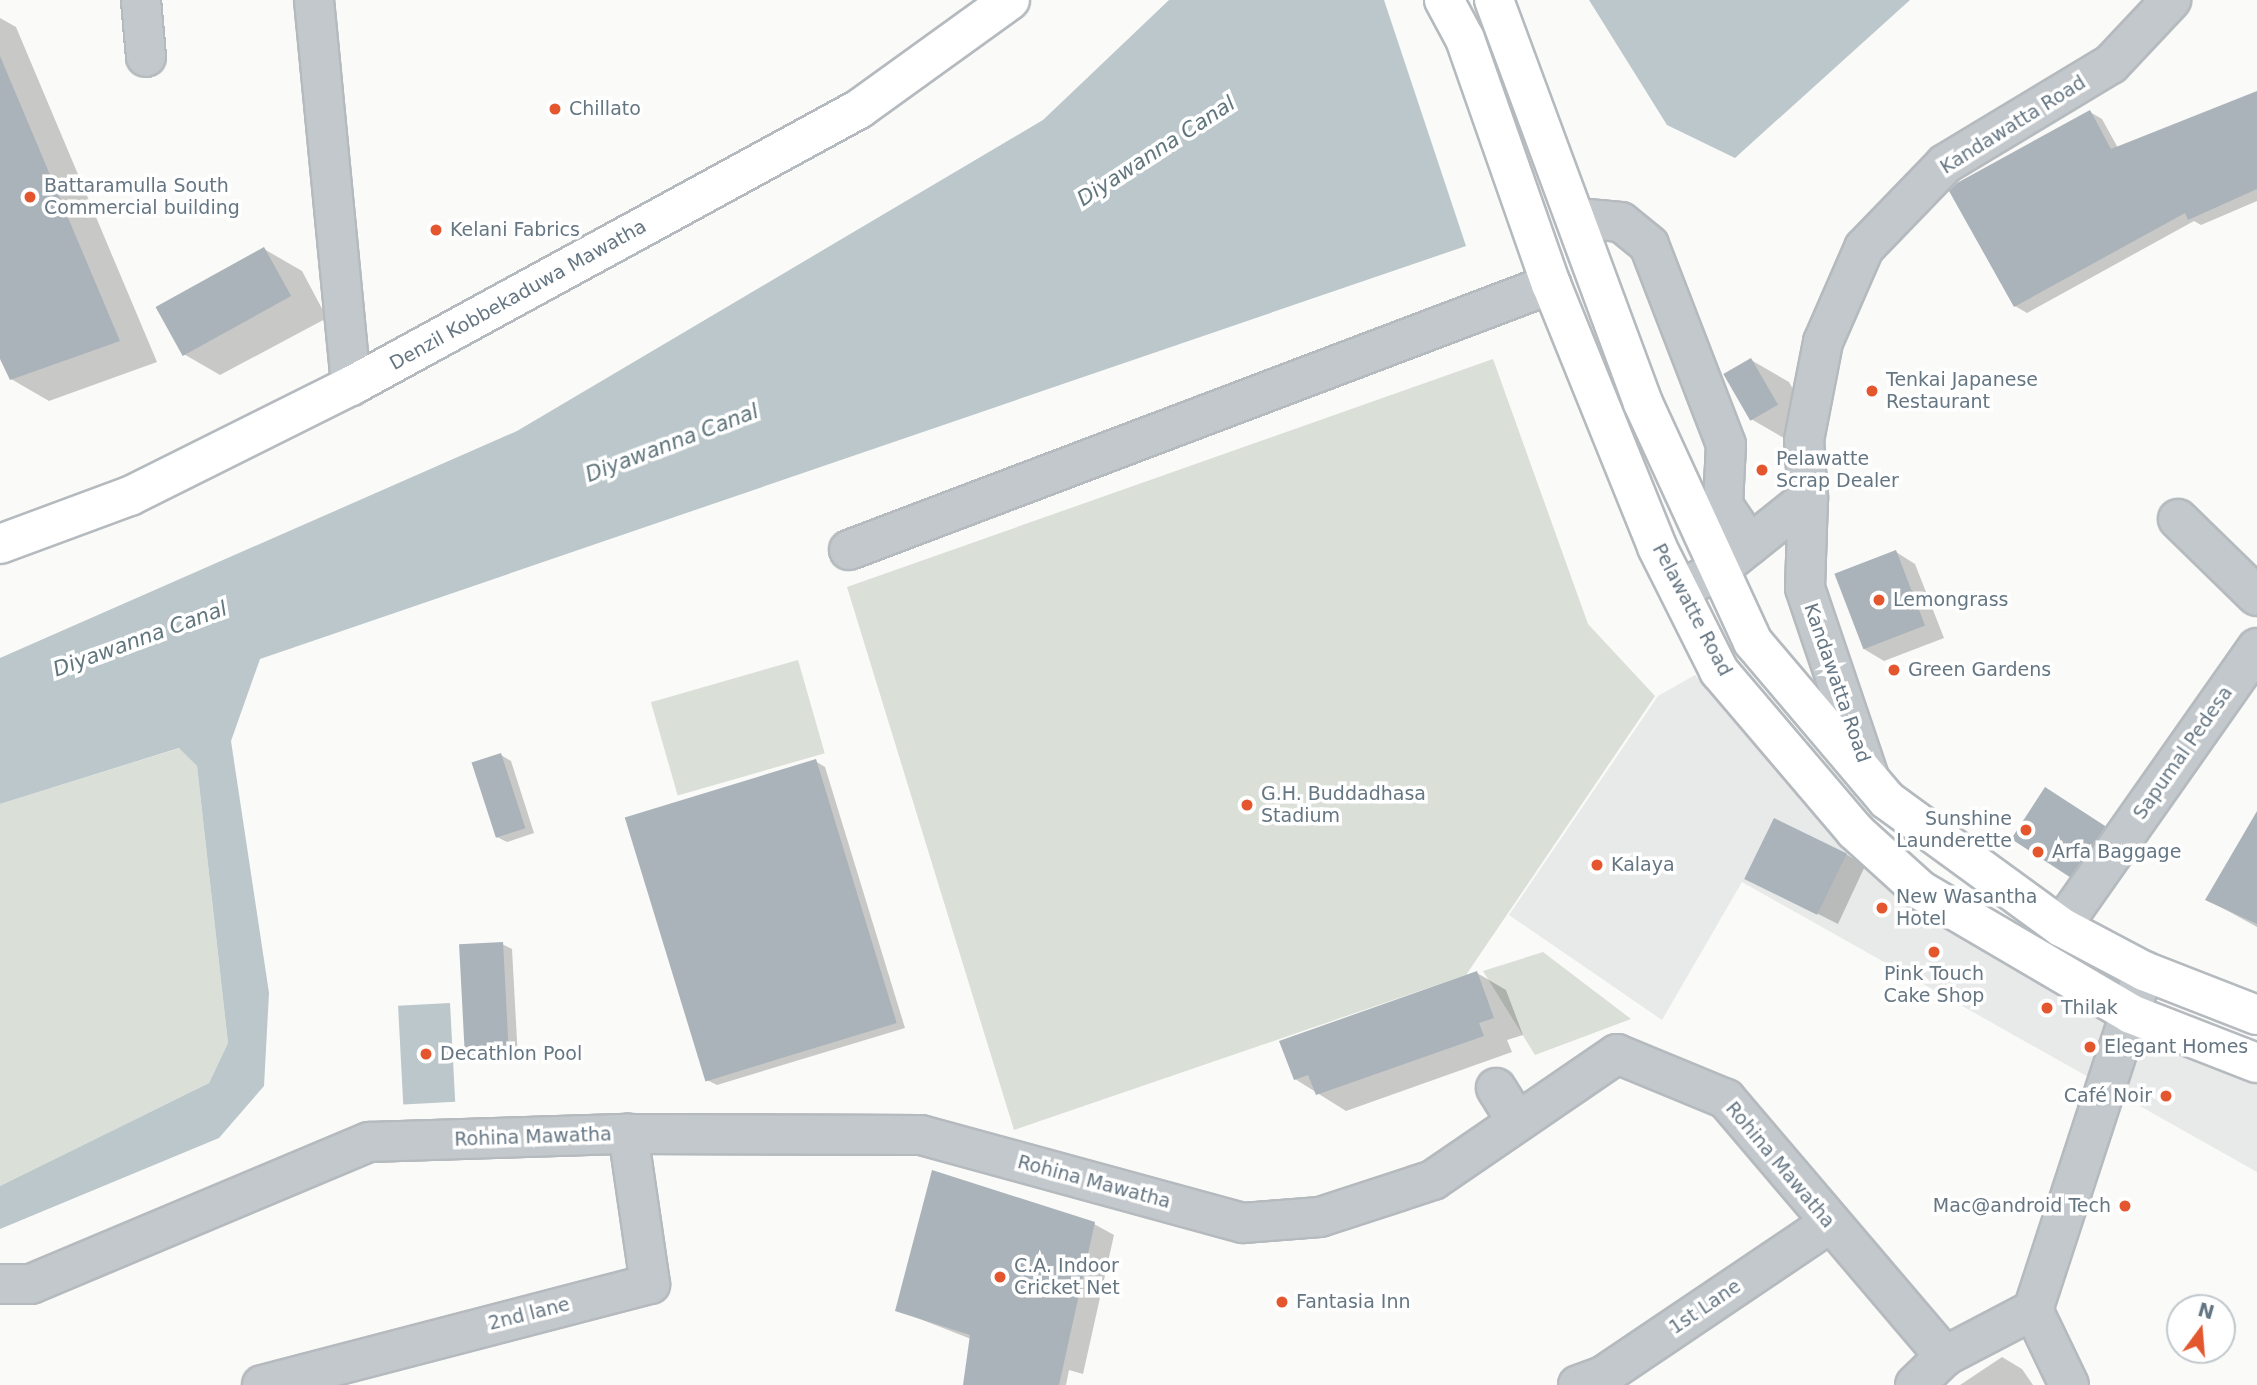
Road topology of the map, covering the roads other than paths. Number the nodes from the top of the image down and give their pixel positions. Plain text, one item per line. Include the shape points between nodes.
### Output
1 (141, 0) edge
2 (314, 0) edge
3 (1010, 0) edge
4 (1444, 0) edge
5 (2171, 0) edge
6 (1500, 11) edge
7 (146, 57) dead end
8 (1577, 218) junction
9 (1551, 284) junction
10 (351, 386) junction
11 (1808, 498) junction
12 (1709, 515) junction
13 (2178, 519) dead end
14 (0, 544) edge
15 (1750, 545) junction
16 (1657, 547) junction
17 (849, 550) dead end
18 (1717, 571) junction
19 (1679, 590) junction
20 (2257, 596) edge
21 (2257, 648) edge
22 (1871, 783) junction
23 (2061, 927) junction
24 (2144, 971) junction
25 (2132, 1014) junction
26 (2257, 1015) edge
27 (2257, 1063) edge
28 (1496, 1088) dead end
29 (1516, 1120) junction
30 (628, 1134) junction
31 (1828, 1224) junction
32 (0, 1284) edge
33 (2033, 1310) junction
34 (1945, 1356) junction
35 (309, 1378) edge
36 (262, 1385) edge
37 (1578, 1385) edge
38 (1915, 1385) edge
39 (2068, 1385) edge

1 - 7 street
2 - 10 street
3 - 10 main road, Denzil Kobbekaduwa Mawatha via 859,109
4 - 9 main road, Pelawatte Road via 1465,39
5 - 11 street, Kandawatta Road via 2111,64 1945,164 1864,248 1823,342 1804,440
6 - 8 main road, Pelawatte Road
8 - 12 main road, Pelawatte Road via 1643,403
8 - 12 street via 1621,222 1649,245 1726,445
9 - 16 main road, Pelawatte Road
9 - 17 street
10 - 14 main road, Denzil Kobbekaduwa Mawatha via 130,496
11 - 15 street
11 - 22 street, Kandawatta Road via 1805,588
12 - 15 street
12 - 16 street
12 - 18 main road, Pelawatte Road
13 - 20 street
15 - 18 street
16 - 19 main road, Pelawatte Road
18 - 19 street
18 - 22 main road, Pelawatte Road via 1753,642
19 - 25 main road, Pelawatte Road via 1719,671 1855,831 1920,890
21 - 23 street, Sapumal Pedesa
22 - 23 main road, Pelawatte Road via 1887,800
23 - 24 main road, Pelawatte Road
24 - 25 street
24 - 26 main road, Pelawatte Road
25 - 27 main road, Pelawatte Road
25 - 33 street
28 - 29 street
29 - 30 street, Rohina Mawatha via 1433,1180 1320,1217 1243,1223 921,1135
29 - 31 street, Rohina Mawatha via 1617,1054 1726,1099
30 - 32 street, Rohina Mawatha via 369,1142 31,1284
30 - 35 street, 2nd lane via 650,1284
31 - 34 street, Rohina Mawatha
31 - 37 street, 1st Lane via 1603,1376
33 - 34 street
33 - 39 street
34 - 38 street
35 - 36 street, 2nd lane

